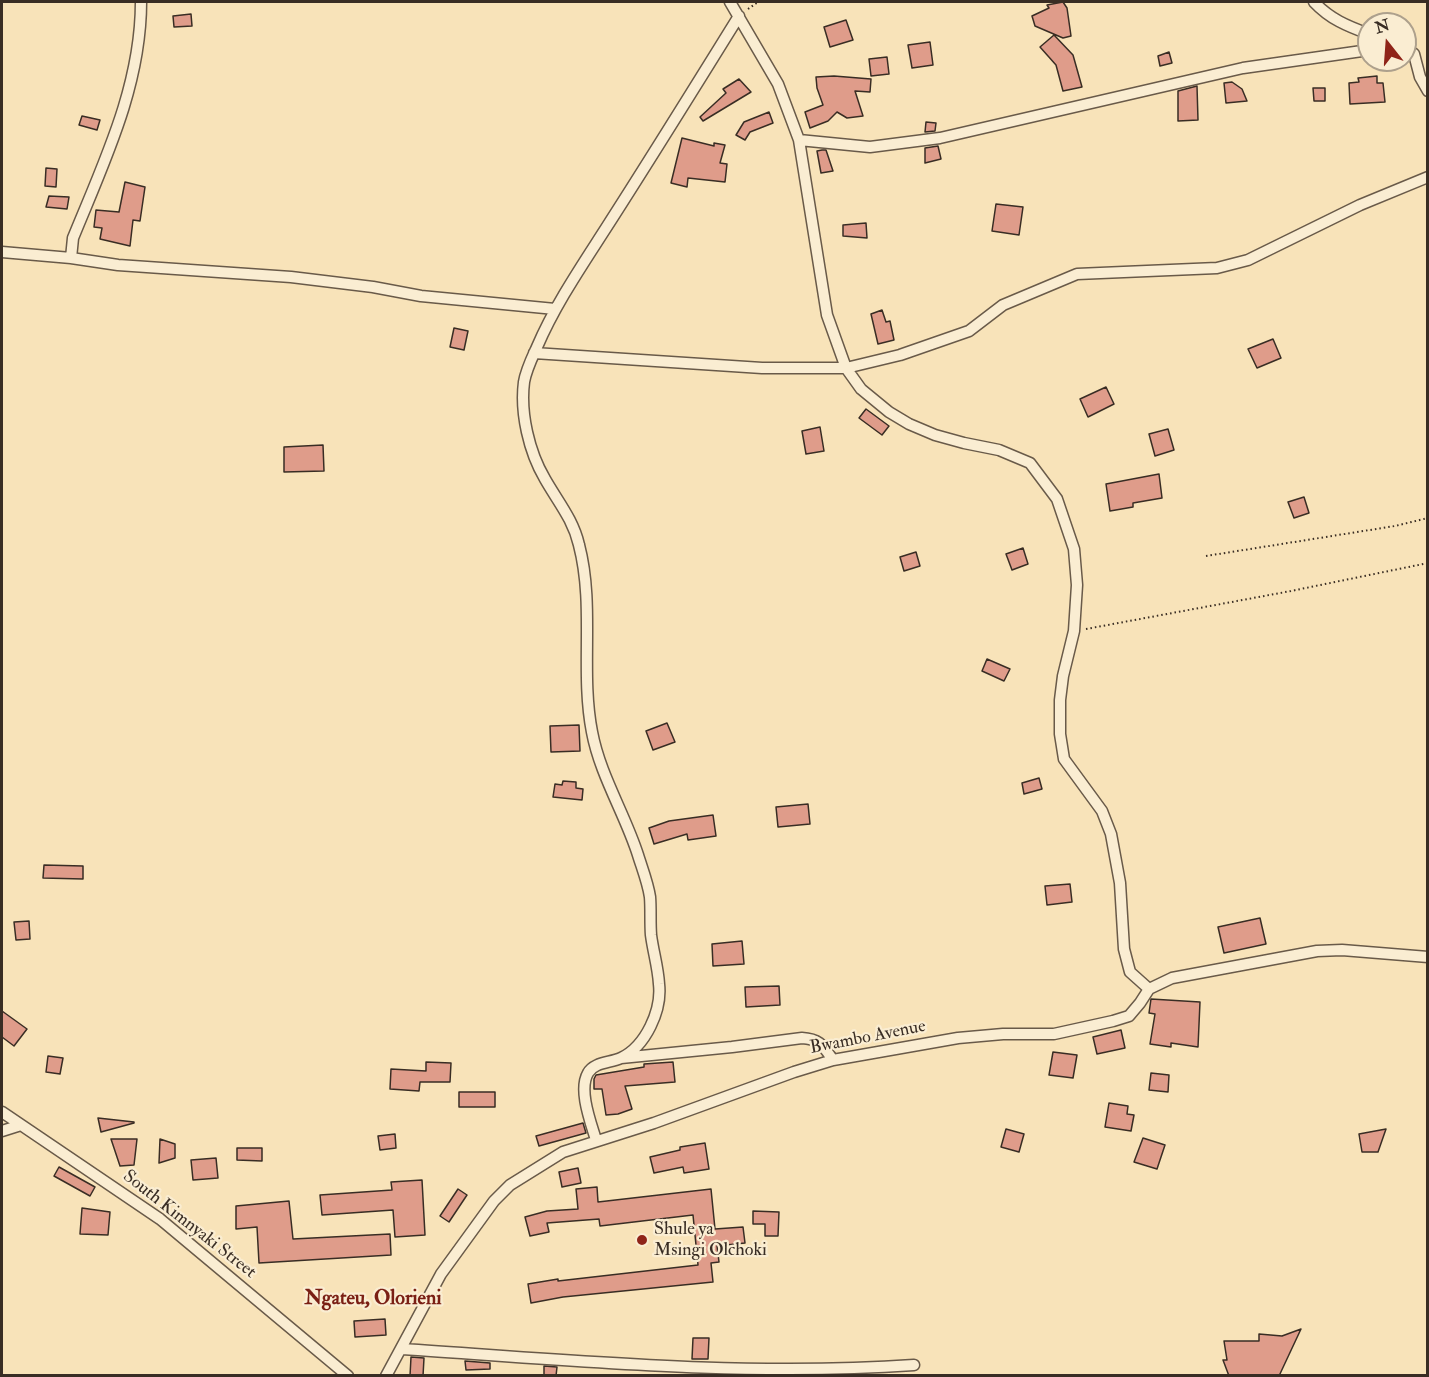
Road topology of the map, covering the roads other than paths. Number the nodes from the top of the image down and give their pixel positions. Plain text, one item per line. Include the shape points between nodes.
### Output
1 (141, 2) edge
2 (730, 2) edge
3 (1314, 2) edge
4 (739, 16) junction
5 (1357, 29) edge
6 (1357, 52) edge
7 (1417, 65) edge
8 (1428, 91) edge
9 (799, 140) junction
10 (1428, 177) edge
11 (2, 252) edge
12 (71, 258) junction
13 (555, 309) junction
14 (534, 353) junction
15 (846, 368) junction
16 (1428, 957) edge
17 (1149, 989) junction
18 (621, 1058) junction
19 (832, 1060) junction
20 (2, 1112) edge
21 (21, 1125) junction
22 (2, 1131) edge
23 (596, 1140) junction
24 (402, 1349) junction
25 (914, 1365) dead end
26 (348, 1376) edge
27 (386, 1376) edge

1 - 12 street via 132,79 120,121 74,238
2 - 4 street
3 - 5 street via 1326,15
4 - 9 street via 778,84
4 - 13 street
6 - 9 street via 1243,68 940,138 870,147
7 - 8 street
9 - 15 street via 827,315
10 - 15 street via 1359,205 1248,260 1217,268 1077,274 1003,305 969,331 900,355
11 - 12 street
12 - 13 street via 291,277 421,296
13 - 14 street
14 - 15 street via 762,368
14 - 18 street via 524,381 526,420 538,466 573,525 579,544 585,580 588,698 593,737 638,854 650,899 660,998 646,1032
15 - 17 street via 861,389 909,424 1030,463 1057,499 1074,549 1077,585 1074,631 1060,700 1064,759 1102,811 1111,834 1120,883 1124,949 1130,972
16 - 17 street via 1317,951 1172,978
17 - 19 street, Bwambo Avenue via 1129,1016 1091,1027 1054,1034 958,1038
18 - 19 street via 814,1038
18 - 23 street via 594,1066 584,1083
19 - 23 street, Bwambo Avenue
20 - 21 street, South Kimnyaki Street
21 - 22 street
21 - 26 street, South Kimnyaki Street via 160,1219
23 - 24 street, Bwambo Avenue via 544,1163 510,1185 494,1202 441,1274
24 - 25 street via 731,1368 844,1370
24 - 27 street, Bwambo Avenue

